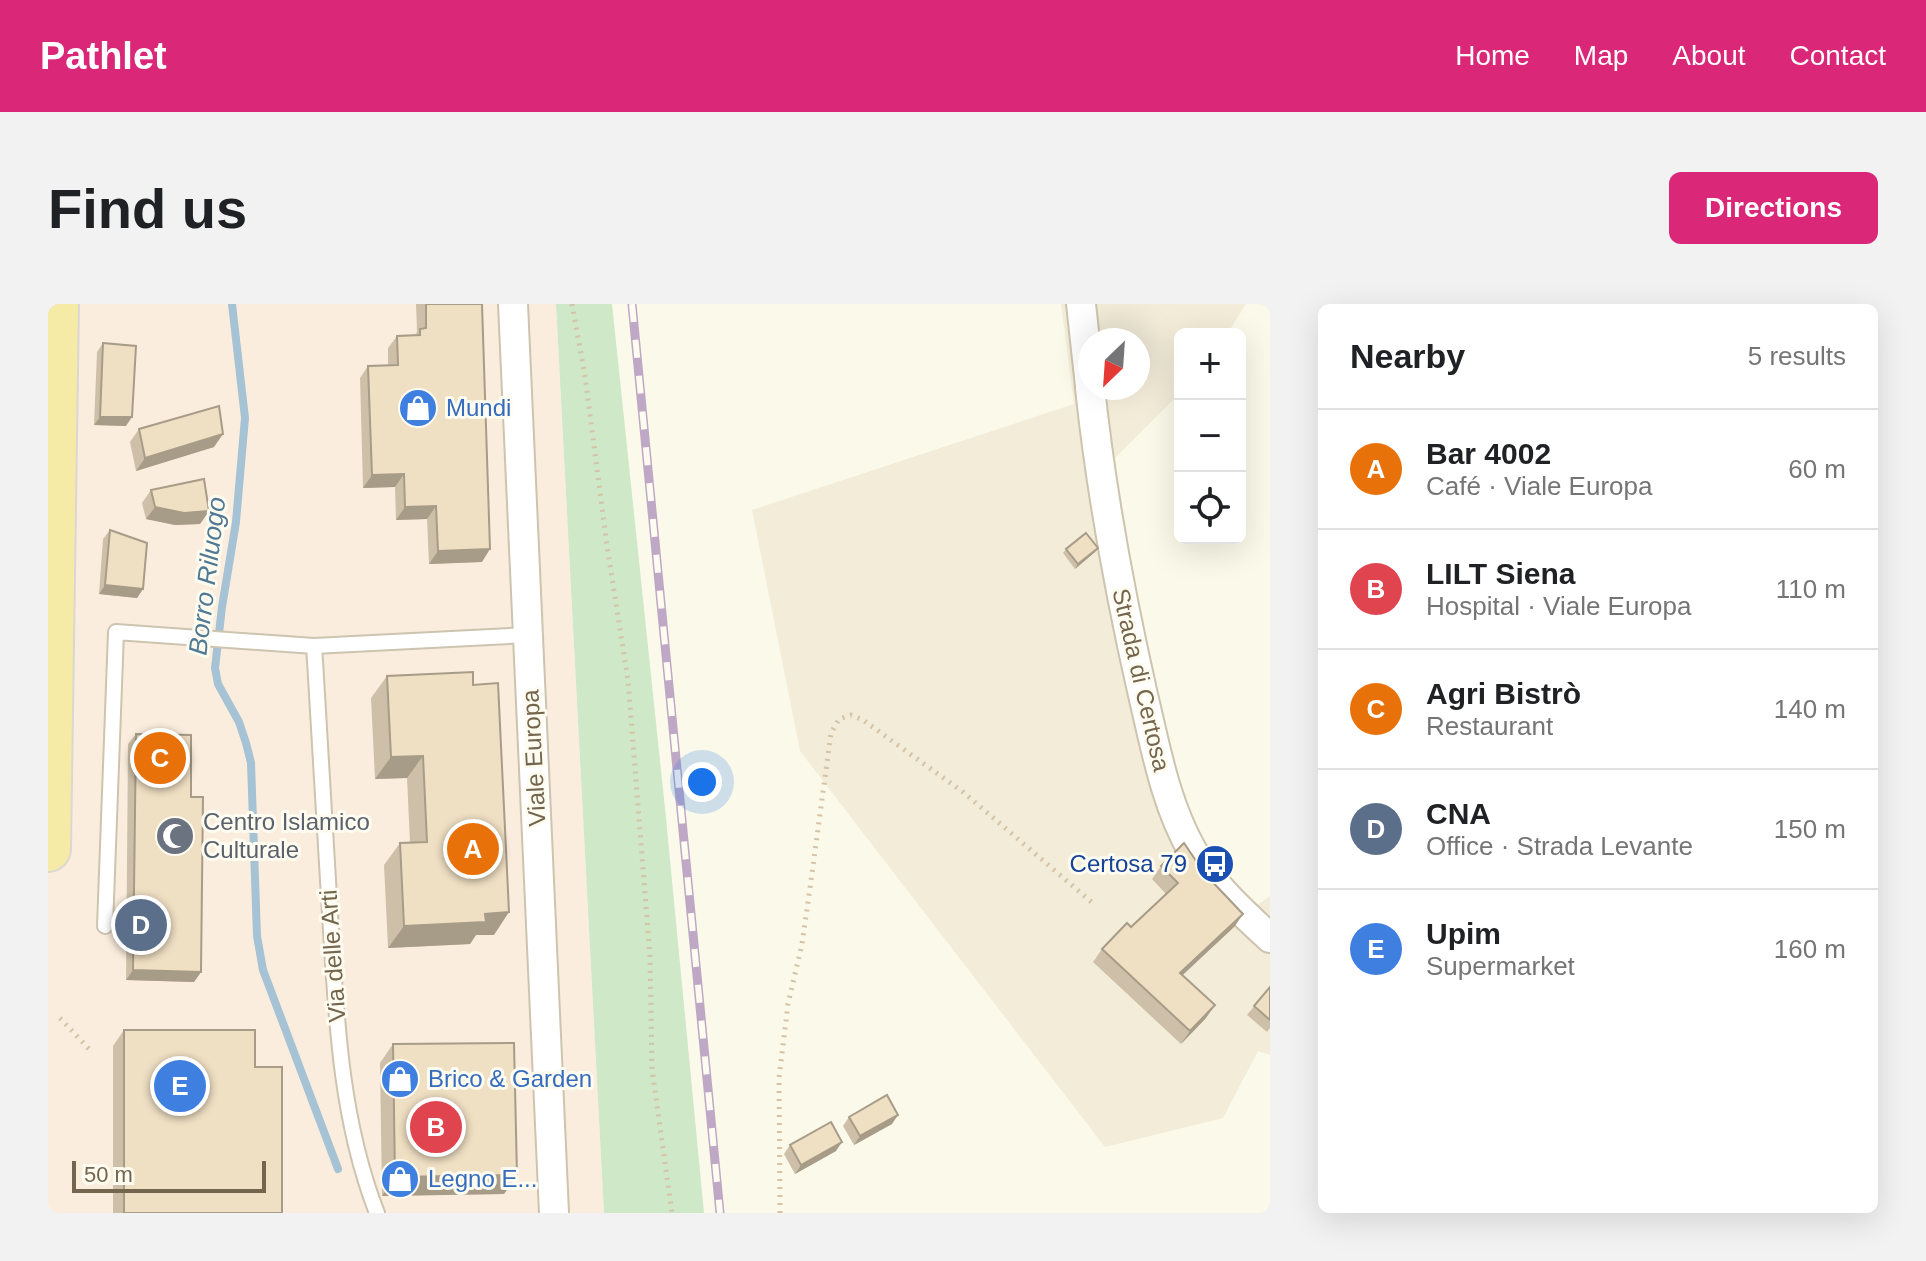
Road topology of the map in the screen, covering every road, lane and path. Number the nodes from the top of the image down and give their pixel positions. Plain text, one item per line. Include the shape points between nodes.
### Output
1 (56, 304) edge
2 (513, 304) edge
3 (572, 304) edge
4 (1081, 304) edge
5 (1084, 328) edge
6 (1091, 400) edge
7 (528, 635) junction
8 (314, 646) junction
9 (48, 849) edge
10 (1095, 905) dead end
11 (105, 926) dead end
12 (1270, 938) edge
13 (60, 1018) dead end
14 (89, 1049) dead end
15 (377, 1213) edge
16 (554, 1213) edge
17 (672, 1213) edge
18 (780, 1213) edge

1 - 9 main road
2 - 7 street, Viale Europa
3 - 17 path via 628,680 650,956 652,1069
4 - 5 street, Strada di Certosa
6 - 12 street, Strada di Certosa via 1122,600 1168,797 1200,864
7 - 8 lane
7 - 16 street, Viale Europa
8 - 11 lane via 116,632
8 - 15 lane, Via delle Arti via 336,1013 355,1141
10 - 18 path via 951,783 863,720 851,715 839,719 831,733 779,1078
13 - 14 path

